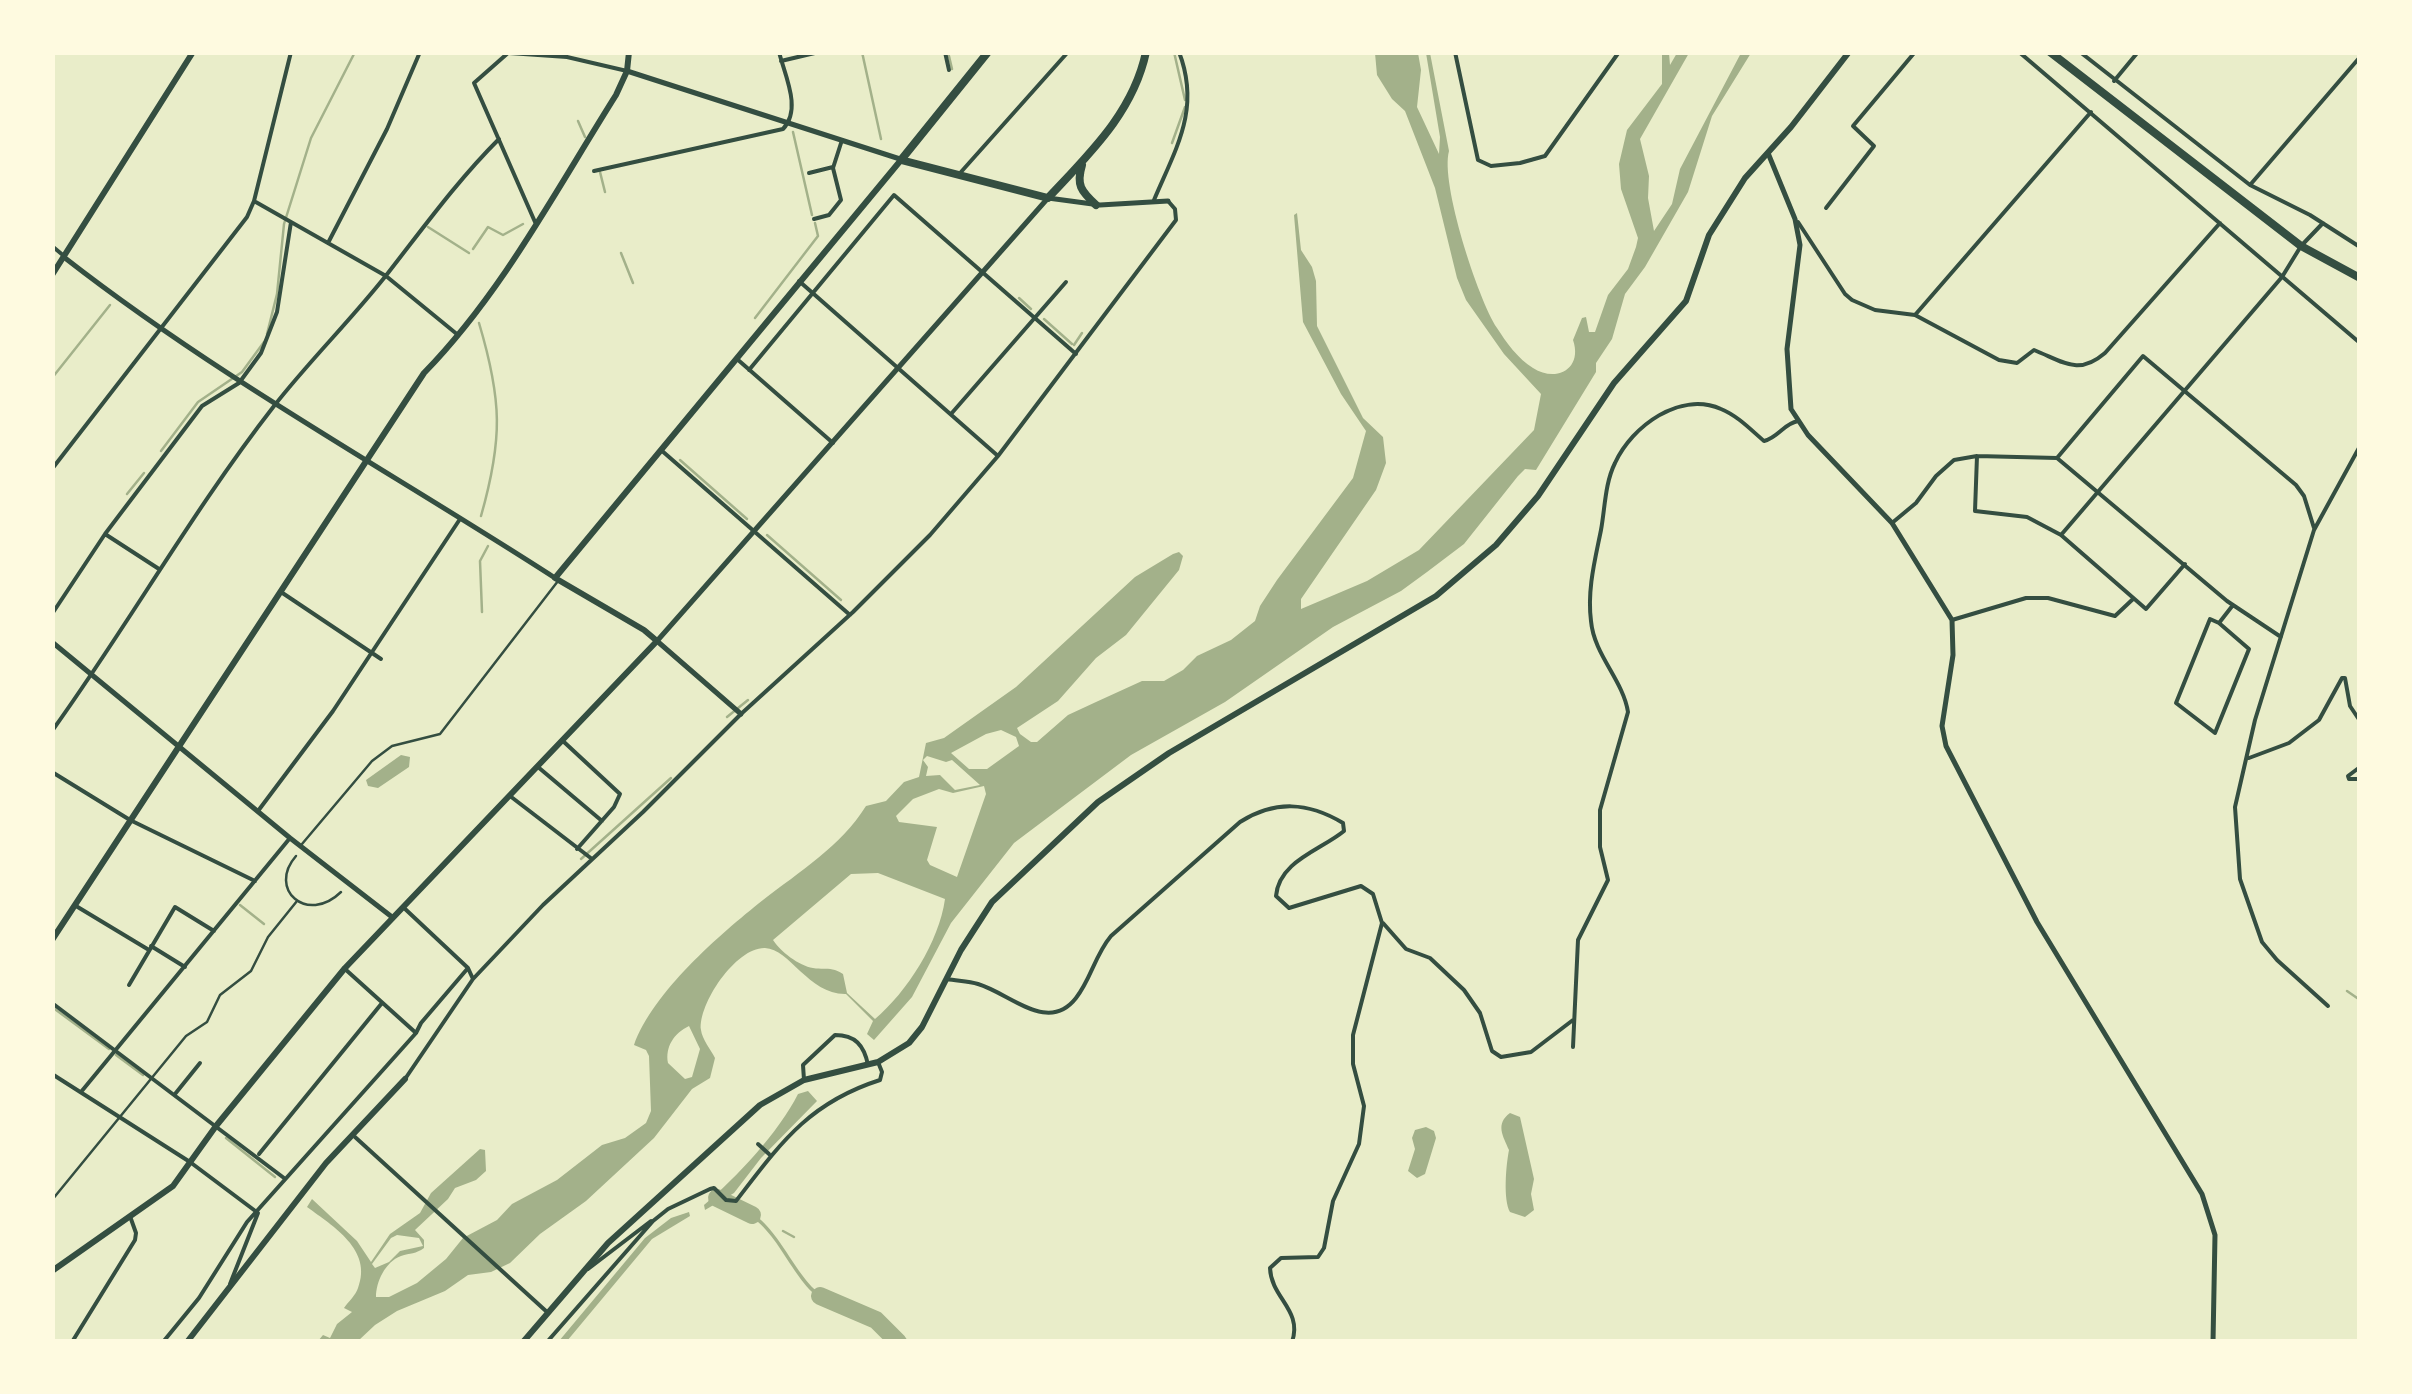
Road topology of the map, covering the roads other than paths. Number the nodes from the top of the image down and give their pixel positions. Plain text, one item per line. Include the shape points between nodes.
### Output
1 (193, 52) edge
2 (291, 52) edge
3 (420, 52) edge
4 (629, 52) edge
5 (779, 52) edge
6 (819, 52) edge
7 (945, 52) edge
8 (988, 52) edge
9 (1068, 52) edge
10 (1146, 52) edge
11 (1179, 52) edge
12 (1455, 52) edge
13 (1619, 52) edge
14 (1849, 52) edge
15 (1915, 52) edge
16 (2018, 52) edge
17 (2050, 52) edge
18 (2080, 52) edge
19 (2138, 52) edge
20 (507, 53) edge
21 (2360, 57) edge
22 (781, 60) junction
23 (950, 70) dead end
24 (627, 71) junction
25 (2114, 81) junction
26 (2090, 112) junction
27 (789, 122) junction
28 (498, 139) junction
29 (842, 140) junction
30 (1767, 150) junction
31 (901, 160) junction
32 (1083, 160) junction
33 (834, 167) junction
34 (594, 171) dead end
35 (808, 174) dead end
36 (958, 175) junction
37 (2250, 185) junction
38 (1048, 198) junction
39 (254, 201) junction
40 (1154, 202) junction
41 (1168, 202) joint
42 (1096, 205) junction
43 (1826, 208) dead end
44 (814, 219) dead end
45 (1794, 219) junction
46 (290, 222) junction
47 (535, 222) junction
48 (2220, 223) junction
49 (2323, 223) junction
50 (328, 243) junction
51 (52, 246) edge
52 (2301, 246) junction
53 (2360, 248) edge
54 (65, 258) junction
55 (983, 273) junction
56 (52, 276) edge
57 (386, 276) junction
58 (2282, 277) junction
59 (2360, 278) edge
60 (799, 281) junction
61 (1066, 282) dead end
62 (813, 293) junction
63 (1915, 315) junction
64 (1035, 318) junction
65 (161, 331) junction
66 (459, 336) junction
67 (2360, 342) edge
68 (1076, 354) junction
69 (737, 359) junction
70 (899, 369) junction
71 (749, 370) junction
72 (239, 383) junction
73 (2185, 390) junction
74 (275, 404) junction
75 (951, 414) junction
76 (1798, 421) junction
77 (833, 443) junction
78 (2360, 446) edge
79 (661, 450) junction
80 (998, 456) junction
81 (1977, 456) junction
82 (2057, 458) junction
83 (368, 459) junction
84 (52, 469) edge
85 (2097, 491) junction
86 (461, 517) junction
87 (1892, 523) junction
88 (2314, 530) junction
89 (756, 532) junction
90 (105, 534) junction
91 (2061, 535) junction
92 (2185, 564) junction
93 (158, 569) junction
94 (557, 579) junction
95 (280, 592) junction
96 (2134, 599) junction
97 (2233, 605) junction
98 (52, 614) edge
99 (850, 615) junction
100 (1952, 620) junction
101 (2218, 623) junction
102 (2280, 637) junction
103 (657, 641) junction
104 (52, 642) edge
105 (372, 653) junction
106 (381, 659) dead end
107 (92, 676) junction
108 (741, 714) junction
109 (2360, 722) edge
110 (52, 731) edge
111 (564, 742) junction
112 (178, 746) junction
113 (2249, 758) junction
114 (538, 767) junction
115 (2360, 767) edge
116 (52, 772) edge
117 (2360, 779) edge
118 (510, 796) junction
119 (258, 811) junction
120 (130, 820) junction
121 (602, 820) junction
122 (290, 838) junction
123 (301, 846) junction
124 (577, 848) junction
125 (296, 856) dead end
126 (592, 860) junction
127 (255, 881) junction
128 (341, 892) dead end
129 (297, 901) junction
130 (75, 906) junction
131 (403, 907) junction
132 (393, 917) junction
133 (1382, 923) junction
134 (214, 931) junction
135 (52, 940) edge
136 (150, 948) junction
137 (185, 966) junction
138 (345, 968) junction
139 (468, 968) junction
140 (472, 979) junction
141 (947, 979) junction
142 (129, 984) dead end
143 (382, 1003) junction
144 (52, 1004) edge
145 (2328, 1006) dead end
146 (1573, 1020) junction
147 (416, 1032) junction
148 (1573, 1047) dead end
149 (114, 1050) junction
150 (200, 1062) dead end
151 (878, 1062) junction
152 (868, 1065) junction
153 (52, 1074) edge
154 (150, 1078) junction
155 (405, 1080) joint
156 (804, 1080) junction
157 (81, 1092) junction
158 (174, 1096) junction
159 (119, 1117) junction
160 (216, 1126) junction
161 (351, 1133) junction
162 (758, 1144) dead end
163 (771, 1155) junction
164 (257, 1156) junction
165 (190, 1162) junction
166 (284, 1178) junction
167 (52, 1200) edge
168 (258, 1214) junction
169 (131, 1219) junction
170 (652, 1220) junction
171 (52, 1271) edge
172 (580, 1274) junction
173 (229, 1289) junction
174 (544, 1310) junction
175 (72, 1342) edge
176 (163, 1342) edge
177 (187, 1342) edge
178 (523, 1342) edge
179 (548, 1342) edge
180 (1292, 1342) edge
181 (2213, 1342) edge

1 - 54 main road
2 - 39 street
3 - 50 street
4 - 24 main road
5 - 22 street
6 - 22 street
7 - 23 street
8 - 31 highway
9 - 36 street
10 - 32 highway via 1123,113
11 - 40 street via 1190,104
12 - 13 street via 1478,160 1491,166 1545,156
14 - 30 main road
15 - 43 street via 1853,126 1874,146
16 - 26 street
17 - 52 highway
18 - 25 street
19 - 25 street
20 - 24 street
20 - 28 street via 474,83
21 - 37 street
22 - 27 street via 793,107
24 - 27 street
24 - 47 main road
25 - 37 street
26 - 48 street
26 - 63 street
27 - 29 street
27 - 34 street via 783,129
28 - 47 street
28 - 57 street
29 - 31 street
29 - 33 street
30 - 45 street
30 - 141 main road via 1709,235 1686,301 1614,383 1496,546 1436,596 1098,802 992,902
31 - 36 highway
31 - 60 main road
32 - 38 highway
32 - 42 highway via 1080,188
33 - 35 street
33 - 44 street via 841,200 829,215
36 - 38 highway
37 - 49 street
38 - 42 street
38 - 55 street
39 - 46 street
39 - 65 street
40 - 41 street
40 - 42 street
41 - 68 street via 1176,220
45 - 63 street via 1844,294 1875,310
45 - 76 street via 1800,245 1786,368
46 - 50 street
46 - 72 street via 271,334
47 - 66 main road
48 - 58 street
48 - 63 street via 2090,366 2034,350 2017,363 1999,360
49 - 52 street
49 - 53 street
50 - 57 street
51 - 54 street
52 - 58 street
52 - 59 highway
54 - 56 main road
54 - 65 street
55 - 62 street via 894,196
55 - 64 street
55 - 70 street
57 - 66 street
57 - 74 street
58 - 67 street
58 - 73 street
60 - 62 street
60 - 69 main road
61 - 64 street
62 - 70 street
62 - 71 street
64 - 68 street
64 - 75 street
65 - 72 street
65 - 84 street
66 - 83 main road via 424,373
68 - 80 street
69 - 71 street
69 - 79 main road
70 - 75 street
70 - 77 street
71 - 77 street
72 - 74 street
72 - 90 street via 202,406
73 - 82 street via 2143,356
73 - 85 street
73 - 88 street via 2296,485
74 - 83 street
74 - 93 street
75 - 80 street
76 - 87 street
76 - 146 street via 1764,441 1722,409 1691,404 1640,429 1615,463 1589,603 1591,628 1628,712 1600,810 1608,880 1578,940
77 - 89 street
78 - 88 street
79 - 89 street
79 - 94 main road
80 - 99 street
81 - 82 street
81 - 87 street via 1954,460
81 - 91 street via 1975,511 2027,517
82 - 85 street
83 - 86 street
83 - 95 main road
85 - 91 street
85 - 92 street
86 - 94 street
86 - 105 street
87 - 100 street
88 - 102 street
89 - 99 street
89 - 103 street
90 - 93 street
90 - 98 street
91 - 96 street
92 - 96 street via 2146,609
92 - 97 street
93 - 107 street
94 - 103 main road
94 - 123 street via 440,734 392,746 372,762
95 - 105 street
95 - 112 main road
96 - 100 street via 2116,616 2026,598
97 - 101 street
97 - 102 street
99 - 108 street
100 - 181 street via 1946,746 2037,922 2202,1194 2215,1236
101 - 101 street via 2249,649 2215,733 2176,703 2210,619
102 - 113 street
103 - 108 street
103 - 111 main road
104 - 107 street
105 - 106 street
105 - 119 street
107 - 110 street
107 - 112 street
108 - 126 street
109 - 113 street via 2342,678 2319,720 2288,744
111 - 114 main road
111 - 121 street via 618,789
112 - 119 street
112 - 120 main road
113 - 145 street via 2235,807 2236,854 2248,906 2276,960
114 - 118 main road
114 - 121 street
115 - 117 street via 2348,776
116 - 120 street
118 - 124 street
118 - 131 main road
119 - 122 street
120 - 127 street
120 - 130 main road
121 - 124 street
122 - 123 street
122 - 127 street
123 - 132 street
124 - 126 street
125 - 129 street via 287,885
126 - 140 street
127 - 134 street
128 - 129 street via 322,906
129 - 154 street via 251,971 220,995 208,1022 186,1036
130 - 135 main road
130 - 136 street
131 - 132 main road
131 - 139 street
132 - 138 main road
133 - 141 street via 1373,894 1361,886 1289,908 1282,904 1276,896 1285,872 1344,831 1343,823 1307,807 1270,807 1220,837 1122,926 1098,951 1070,1006 1034,1011 978,984
133 - 146 street via 1406,950 1430,958 1464,990 1500,1057 1531,1052
133 - 180 street via 1353,1035 1364,1106 1359,1144 1318,1257 1280,1258 1270,1268 1270,1281 1297,1328
134 - 136 street via 174,907
134 - 137 street
136 - 137 street
136 - 142 street
137 - 149 street
138 - 143 street
138 - 160 main road
139 - 140 street
139 - 147 street
140 - 155 street
141 - 151 main road via 922,1028
143 - 147 street
143 - 164 street
144 - 149 street
146 - 148 street
147 - 166 street
149 - 154 street
149 - 157 street
150 - 158 street
151 - 152 main road
151 - 163 street via 880,1080 840,1094
152 - 156 main road
152 - 156 street via 856,1040 835,1035 803,1065
153 - 157 street
154 - 158 street
154 - 159 street
155 - 161 main road
156 - 172 main road via 760,1105
157 - 159 street
158 - 160 street
159 - 165 street
159 - 167 street
160 - 164 street
160 - 165 main road
161 - 173 main road
161 - 174 street
162 - 163 street
163 - 170 street via 736,1201 714,1188
164 - 166 street
165 - 168 street
165 - 169 main road via 173,1186
166 - 168 street
168 - 173 street
168 - 176 street
169 - 171 main road
169 - 175 street via 135,1240
170 - 172 street
170 - 179 street
172 - 174 main road
173 - 177 main road
174 - 178 main road

